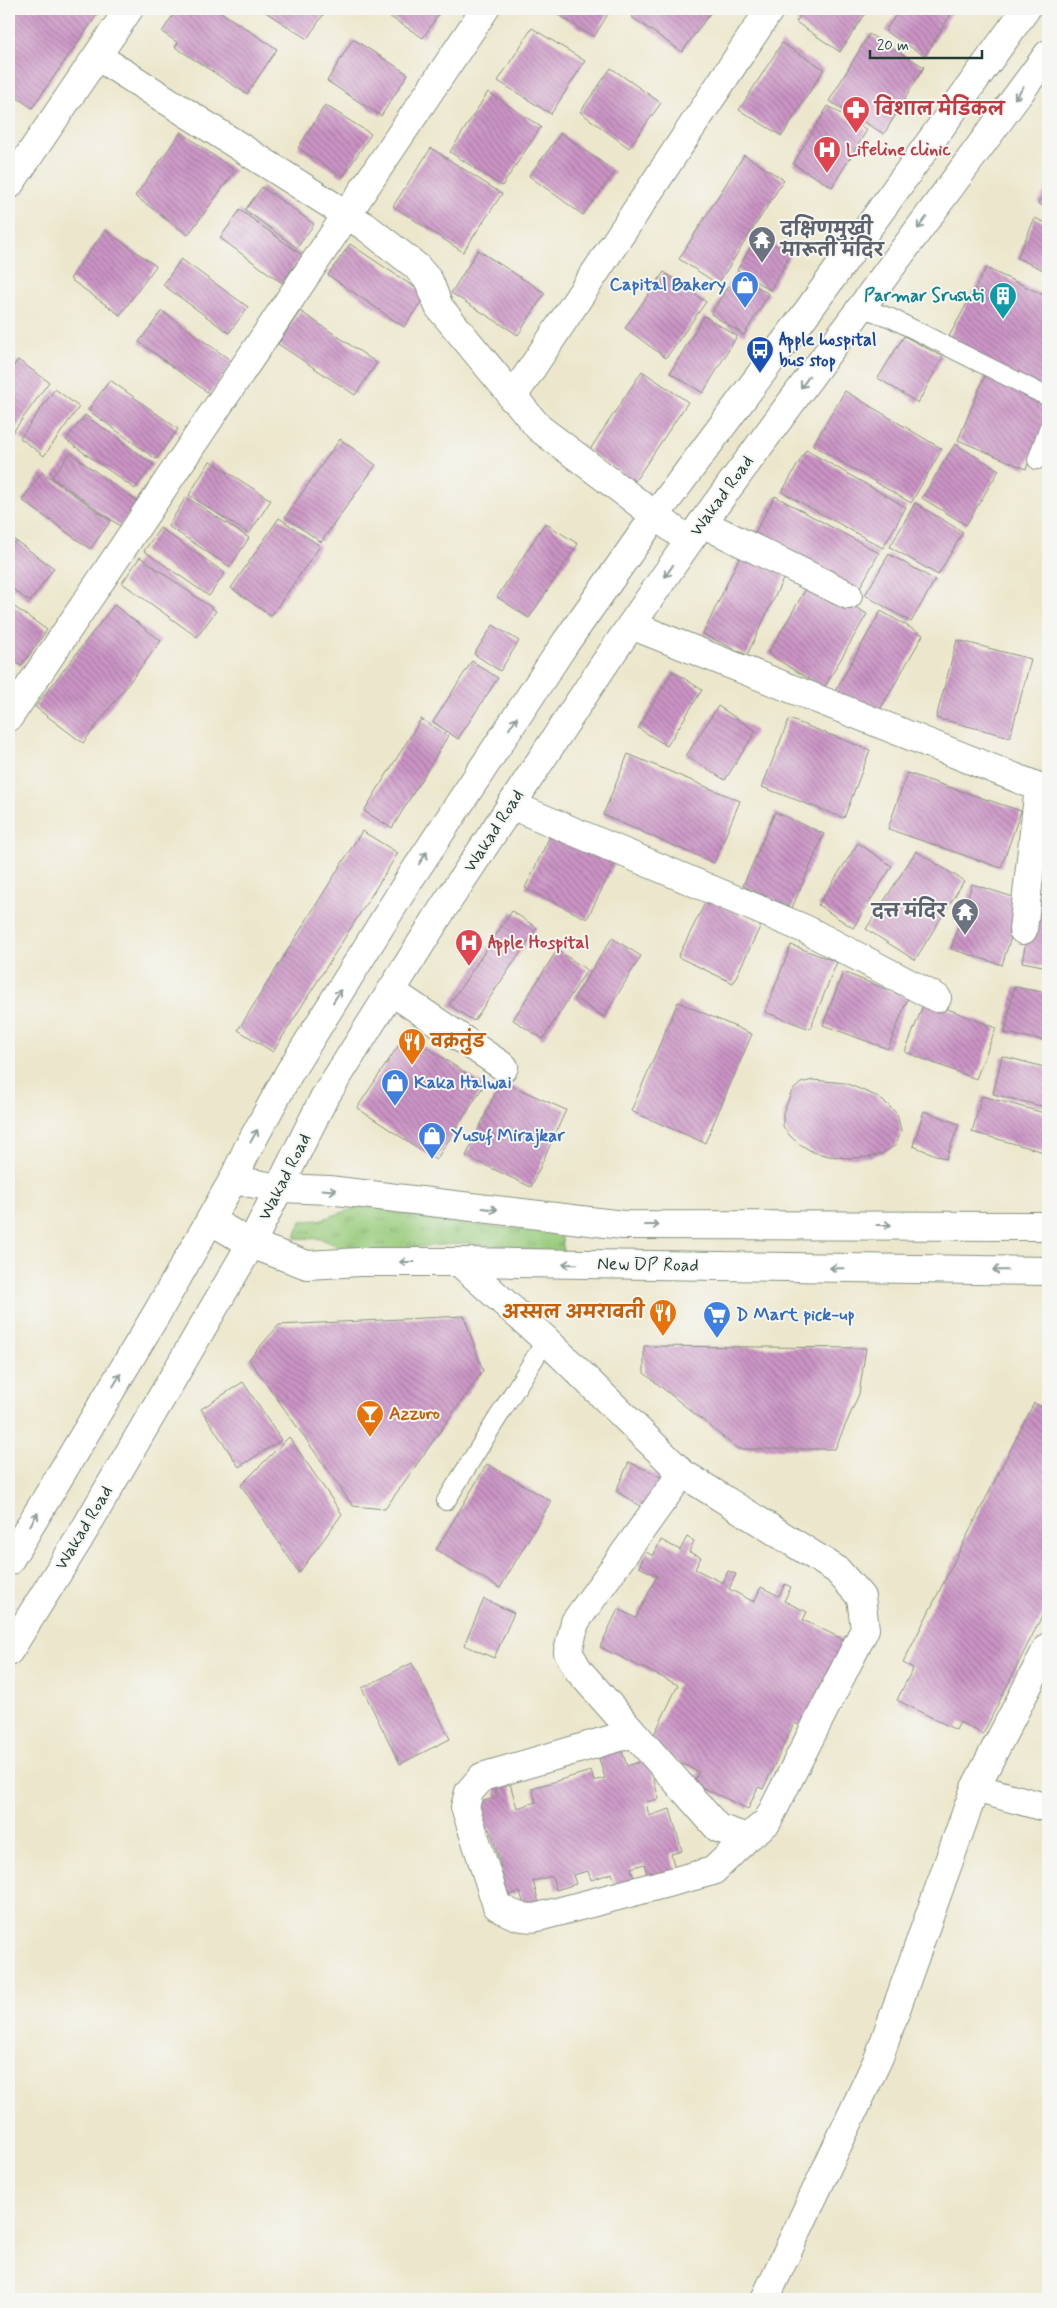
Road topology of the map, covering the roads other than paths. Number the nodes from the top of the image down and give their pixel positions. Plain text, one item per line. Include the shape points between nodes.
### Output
1 (129, 9) edge
2 (486, 9) edge
3 (770, 9) edge
4 (1026, 9) edge
5 (1048, 54) edge
6 (97, 56) junction
7 (9, 185) edge
8 (347, 215) junction
9 (860, 307) junction
10 (1048, 397) edge
11 (512, 398) junction
12 (1048, 429) edge
13 (1037, 460) dead end
14 (655, 516) junction
15 (696, 532) junction
16 (848, 595) dead end
17 (631, 625) junction
18 (9, 718) edge
19 (511, 805) junction
20 (1023, 930) dead end
21 (391, 992) junction
22 (937, 998) dead end
23 (504, 1067) dead end
24 (233, 1180) junction
25 (280, 1188) junction
26 (210, 1220) junction
27 (1048, 1226) edge
28 (251, 1244) junction
29 (459, 1262) junction
30 (1048, 1271) edge
31 (546, 1340) junction
32 (682, 1473) junction
33 (446, 1501) dead end
34 (9, 1561) edge
35 (1048, 1646) edge
36 (9, 1651) edge
37 (633, 1733) junction
38 (975, 1788) junction
39 (1048, 1808) edge
40 (747, 1838) junction
41 (765, 2299) edge

1 - 6 street
2 - 8 street
3 - 11 street
4 - 14 street
5 -> 9 street, Wakad Road
6 - 7 street
6 - 8 street
8 - 11 street via 416,266 429,281 439,307
8 - 18 street
9 - 10 lane via 891,318
9 -> 15 street, Wakad Road
11 - 14 street via 539,428
12 - 13 lane
14 - 15 street
24 -> 14 street via 289,1073 409,880 566,642
15 - 16 street
15 -> 17 street, Wakad Road
17 - 19 street, Wakad Road
17 - 20 street via 1039,787
19 - 21 street, Wakad Road
19 - 22 street via 806,929
21 - 23 street
21 - 25 street, Wakad Road via 324,1098
24 - 25 street
24 - 26 street
25 -> 27 street via 329,1190 623,1225
25 - 28 street, Wakad Road
26 - 28 street, New DP Road
34 -> 26 street
29 -> 28 street, New DP Road via 307,1265
28 - 36 street, Wakad Road via 79,1539
30 -> 29 street, New DP Road
29 - 31 street
31 - 32 street
31 - 33 lane
32 - 37 street via 575,1622 568,1652 578,1671
32 - 40 street via 837,1570 861,1597 865,1629 767,1822
35 - 38 street
37 - 40 street via 718,1828
37 - 40 street via 482,1777 468,1792 465,1807 497,1906 526,1919 713,1870
38 - 39 street
38 - 41 street via 879,2057

